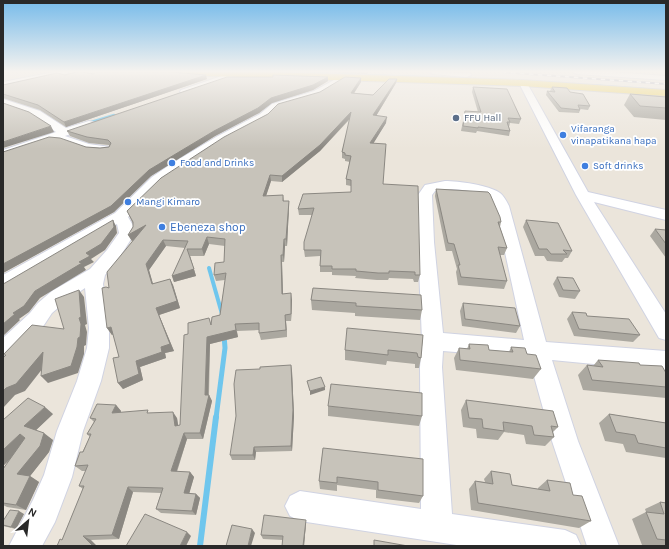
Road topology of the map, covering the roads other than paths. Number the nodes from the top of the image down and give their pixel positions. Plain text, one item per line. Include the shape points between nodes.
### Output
1 (300, 98) edge
2 (531, 98) edge
3 (3, 102) edge
4 (98, 121) edge
5 (64, 132) junction
6 (53, 136) junction
7 (106, 149) edge
8 (3, 154) edge
9 (583, 196) junction
10 (666, 215) edge
11 (120, 216) junction
12 (96, 273) junction
13 (3, 283) edge
14 (666, 332) edge
15 (433, 341) junction
16 (538, 351) junction
17 (3, 352) edge
18 (666, 361) edge
19 (300, 506) dead end
20 (437, 526) junction
21 (25, 546) edge
22 (565, 546) edge
23 (603, 546) edge

1 - 11 street via 275,106 264,116 175,167 157,180
2 - 9 street
3 - 5 street via 36,113
4 - 5 street
5 - 6 street
6 - 7 street via 88,147
6 - 8 street
9 - 10 street
9 - 14 street
11 - 12 street via 127,233
11 - 13 street
12 - 17 street via 59,296
12 - 21 street via 94,284 99,328 98,348 89,381 70,431 58,477 44,511
15 - 16 street
15 - 16 street via 424,195 430,188 458,186 477,189 495,196 502,206
15 - 20 street via 431,367
16 - 18 street
16 - 23 street via 563,433
19 - 20 street
20 - 22 street

